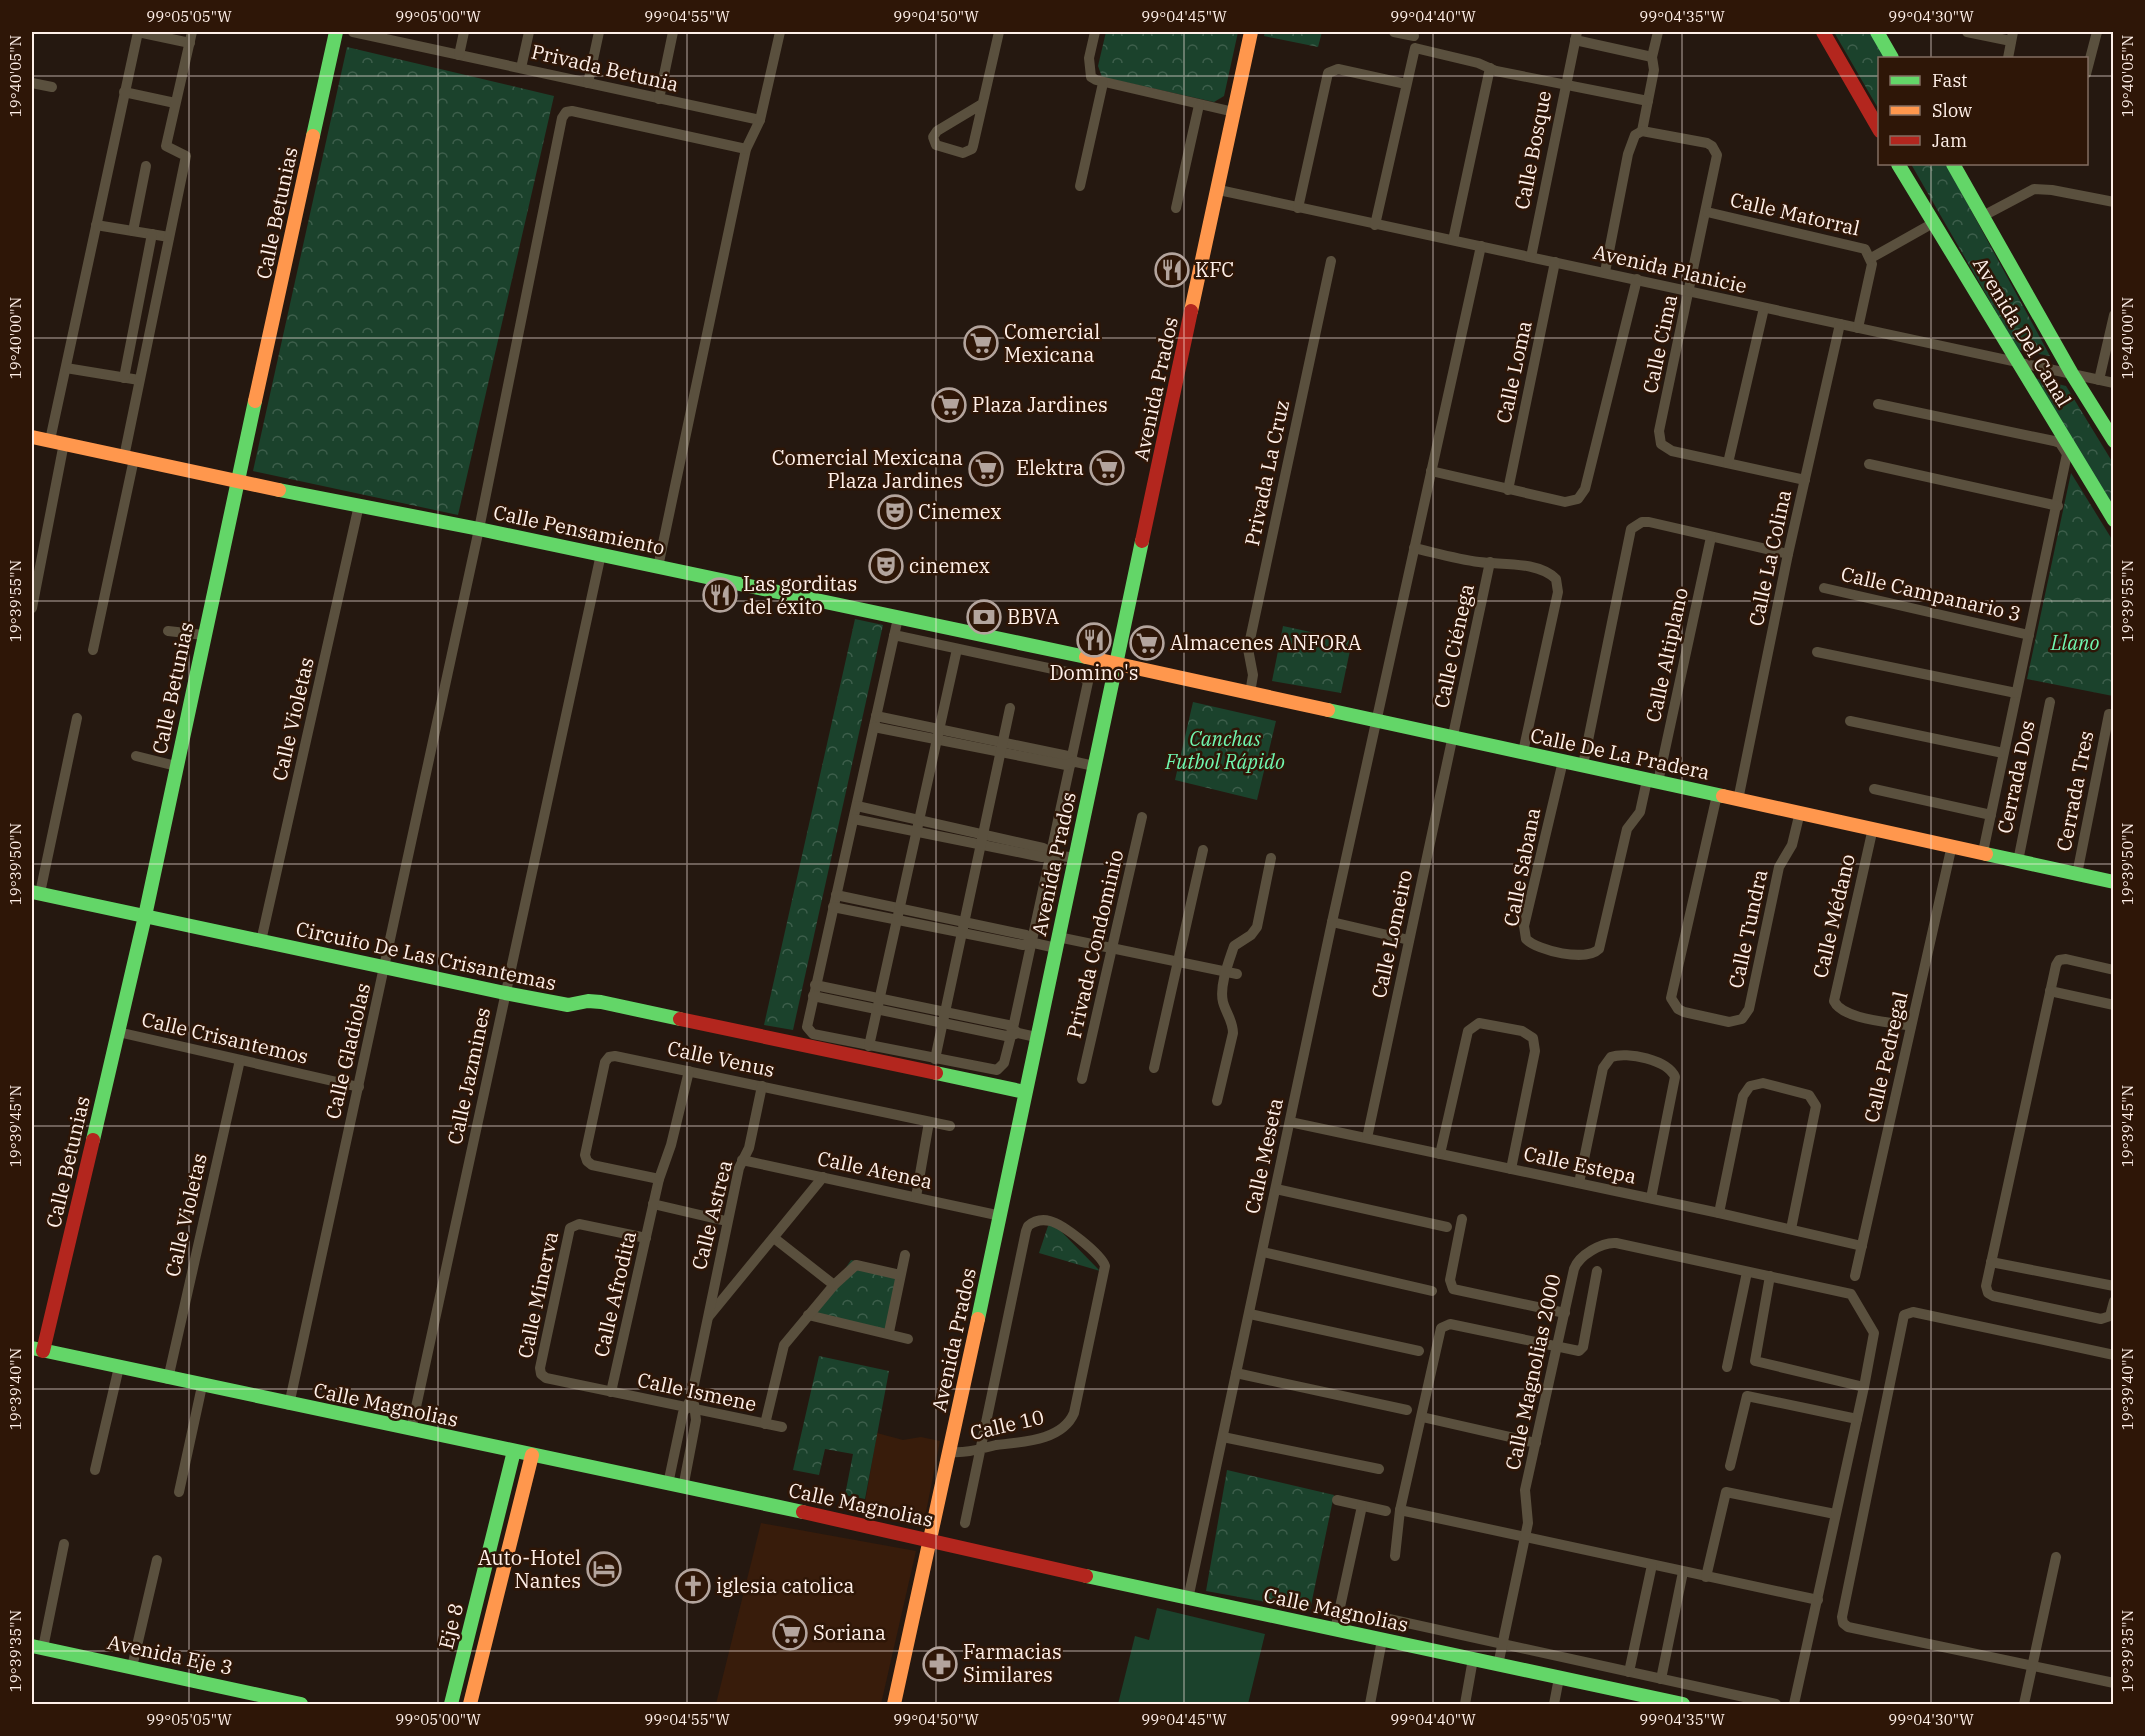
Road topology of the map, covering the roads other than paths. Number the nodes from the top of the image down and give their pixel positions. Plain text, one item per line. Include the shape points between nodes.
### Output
1 (138, 32) edge
2 (192, 32) edge
3 (336, 32) edge
4 (353, 32) edge
5 (464, 32) edge
6 (529, 32) edge
7 (599, 32) edge
8 (674, 32) edge
9 (780, 32) edge
10 (999, 32) edge
11 (1095, 32) edge
12 (1251, 32) edge
13 (1394, 32) edge
14 (1658, 32) edge
15 (1823, 32) edge
16 (1967, 32) edge
17 (2097, 32) edge
18 (1881, 33) edge
19 (1576, 36) edge
20 (2012, 36) edge
21 (1415, 38) edge
22 (190, 43) junction
23 (459, 55) junction
24 (1652, 57) junction
25 (1892, 57) edge
26 (2008, 57) edge
27 (2088, 66) edge
28 (521, 68) junction
29 (1490, 68) junction
30 (32, 83) edge
31 (588, 83) junction
32 (1103, 83) junction
33 (1406, 84) junction
34 (1565, 86) junction
35 (52, 87) dead end
36 (124, 92) junction
37 (658, 99) junction
38 (1648, 101) junction
39 (175, 103) junction
40 (982, 104) junction
41 (1199, 105) junction
42 (1234, 112) junction
43 (760, 120) junction
44 (1878, 128) edge
45 (1642, 130) junction
46 (746, 149) junction
47 (1899, 165) edge
48 (1954, 165) edge
49 (146, 166) dead end
50 (1080, 186) dead end
51 (1218, 190) junction
52 (2114, 202) edge
53 (1176, 208) dead end
54 (1298, 208) junction
55 (1707, 212) junction
56 (1983, 216) junction
57 (1935, 222) junction
58 (96, 225) junction
59 (1375, 225) junction
60 (133, 231) junction
61 (152, 234) junction
62 (169, 237) junction
63 (1453, 240) junction
64 (1481, 246) junction
65 (1531, 257) junction
66 (1871, 258) junction
67 (1331, 261) dead end
68 (1555, 262) junction
69 (1605, 272) junction
70 (1636, 279) junction
71 (1690, 291) junction
72 (1764, 308) junction
73 (2114, 315) edge
74 (1840, 324) junction
75 (1858, 328) junction
76 (2017, 363) junction
77 (66, 368) junction
78 (2072, 374) junction
79 (124, 378) junction
80 (2099, 380) junction
81 (140, 381) junction
82 (2114, 383) edge
83 (1878, 404) dead end
84 (32, 437) edge
85 (2114, 441) edge
86 (57, 442) junction
87 (129, 458) junction
88 (1728, 463) junction
89 (1869, 464) dead end
90 (1431, 471) junction
91 (1805, 480) junction
92 (238, 482) junction
93 (1508, 490) junction
94 (359, 506) junction
95 (2058, 506) junction
96 (2114, 520) edge
97 (479, 529) junction
98 (1711, 537) junction
99 (1414, 548) junction
100 (601, 554) junction
101 (1788, 554) junction
102 (1490, 562) junction
103 (658, 567) junction
104 (1824, 588) dead end
105 (32, 608) edge
106 (898, 618) junction
107 (168, 631) dead end
108 (204, 635) junction
109 (894, 635) junction
110 (2029, 635) junction
111 (957, 649) junction
112 (93, 650) dead end
113 (1817, 652) dead end
114 (1117, 664) junction
115 (1250, 693) junction
116 (2016, 693) junction
117 (2050, 702) dead end
118 (1010, 708) dead end
119 (2109, 714) dead end
120 (77, 718) dead end
121 (1376, 720) junction
122 (1850, 721) dead end
123 (875, 722) junction
124 (937, 734) junction
125 (1453, 738) junction
126 (1002, 747) junction
127 (1523, 752) junction
128 (2003, 753) junction
129 (136, 756) dead end
130 (1563, 761) junction
131 (1073, 762) junction
132 (1583, 765) junction
133 (176, 766) junction
134 (1094, 766) junction
135 (1652, 781) junction
136 (1874, 789) dead end
137 (1717, 795) junction
138 (1738, 800) junction
139 (857, 806) junction
140 (1800, 812) junction
141 (1990, 815) junction
142 (1142, 817) dead end
143 (854, 819) junction
144 (918, 819) junction
145 (1873, 828) junction
146 (916, 831) junction
147 (983, 833) junction
148 (1952, 845) junction
149 (980, 846) junction
150 (1203, 850) dead end
151 (1983, 852) junction
152 (1052, 854) junction
153 (1075, 858) junction
154 (1271, 858) dead end
155 (2018, 861) junction
156 (2077, 874) junction
157 (2114, 882) edge
158 (36, 893) edge
159 (836, 895) junction
160 (833, 907) junction
161 (898, 914) junction
162 (145, 916) junction
163 (963, 921) junction
164 (1332, 922) junction
165 (961, 933) junction
166 (1409, 940) junction
167 (261, 941) junction
168 (1031, 942) junction
169 (1057, 942) junction
170 (1113, 948) junction
171 (1179, 961) junction
172 (386, 967) junction
173 (2114, 970) edge
174 (1232, 973) junction
175 (814, 990) junction
176 (2050, 991) junction
177 (505, 993) junction
178 (879, 998) junction
179 (2114, 1005) edge
180 (878, 1010) junction
181 (943, 1017) junction
182 (1911, 1026) junction
183 (118, 1032) junction
184 (1014, 1032) junction
185 (1036, 1037) junction
186 (869, 1046) junction
187 (935, 1059) junction
188 (240, 1060) junction
189 (1154, 1068) dead end
190 (689, 1071) junction
191 (1082, 1079) dead end
192 (762, 1086) junction
193 (358, 1087) junction
194 (1025, 1092) junction
195 (1217, 1101) dead end
196 (929, 1122) junction
197 (1290, 1122) junction
198 (950, 1126) dead end
199 (1367, 1138) junction
200 (1440, 1154) junction
201 (742, 1160) junction
202 (1511, 1169) junction
203 (823, 1178) junction
204 (659, 1179) junction
205 (1580, 1183) junction
206 (1276, 1189) junction
207 (916, 1197) junction
208 (1651, 1198) junction
209 (653, 1204) junction
210 (1719, 1213) junction
211 (1001, 1216) junction
212 (1462, 1219) dead end
213 (726, 1221) junction
214 (1447, 1227) dead end
215 (1791, 1229) junction
216 (646, 1238) junction
217 (774, 1238) junction
218 (1862, 1246) junction
219 (1263, 1252) junction
220 (904, 1255) dead end
221 (1991, 1262) junction
222 (1597, 1271) dead end
223 (1747, 1272) junction
224 (900, 1275) junction
225 (1770, 1276) junction
226 (1855, 1276) dead end
227 (834, 1285) junction
228 (2114, 1287) edge
229 (1432, 1291) dead end
230 (2114, 1300) edge
231 (1564, 1313) junction
232 (1250, 1314) junction
233 (808, 1315) junction
234 (706, 1319) junction
235 (889, 1332) junction
236 (908, 1339) dead end
237 (1557, 1347) junction
238 (37, 1349) edge
239 (1419, 1352) dead end
240 (2114, 1355) edge
241 (1727, 1366) dead end
242 (119, 1367) junction
243 (1236, 1373) junction
244 (168, 1379) junction
245 (202, 1386) junction
246 (1864, 1387) junction
247 (611, 1392) junction
248 (288, 1405) junction
249 (690, 1406) junction
250 (1407, 1410) dead end
251 (1422, 1417) junction
252 (1857, 1419) junction
253 (765, 1424) junction
254 (782, 1427) dead end
255 (411, 1430) junction
256 (1223, 1437) junction
257 (1536, 1443) junction
258 (981, 1450) junction
259 (514, 1451) junction
260 (951, 1452) junction
261 (532, 1455) junction
262 (1730, 1466) dead end
263 (1379, 1469) dead end
264 (95, 1470) dead end
265 (668, 1484) junction
266 (683, 1488) junction
267 (179, 1492) dead end
268 (1336, 1500) dead end
269 (1362, 1506) junction
270 (1401, 1509) junction
271 (1386, 1511) dead end
272 (1835, 1514) junction
273 (964, 1523) dead end
274 (1526, 1537) junction
275 (932, 1540) junction
276 (64, 1545) dead end
277 (1395, 1556) dead end
278 (2056, 1557) dead end
279 (157, 1560) dead end
280 (1652, 1564) junction
281 (1683, 1572) junction
282 (1706, 1577) junction
283 (1188, 1599) junction
284 (1818, 1600) junction
285 (1380, 1617) dead end
286 (1335, 1630) junction
287 (1382, 1640) junction
288 (1503, 1645) junction
289 (37, 1647) edge
290 (1473, 1659) junction
291 (2032, 1664) junction
292 (1498, 1665) junction
293 (132, 1667) junction
294 (1629, 1672) junction
295 (1559, 1678) junction
296 (1661, 1680) junction
297 (2114, 1683) edge
298 (1633, 1699) edge
299 (301, 1704) edge
300 (451, 1704) edge
301 (470, 1704) edge
302 (894, 1704) edge
303 (1370, 1704) edge
304 (1465, 1704) edge
305 (1554, 1704) edge
306 (1683, 1704) edge
307 (1776, 1704) edge
308 (1794, 1704) edge
309 (2024, 1704) edge

1 - 22 street
1 - 36 street
2 - 22 street
3 - 92 main road, Calle Betunias
4 - 23 street, Privada Betunia
5 - 23 street
6 - 28 street
7 - 31 street
8 - 37 street
9 - 43 street
10 - 40 street
11 - 32 street via 1089,73
12 - 42 main road, Avenida Prados
13 - 21 street, Calle Bosque
14 - 24 street
15 - 44 main road
16 - 20 street
17 - 27 street
18 - 25 main road
19 - 24 street
19 - 34 street
20 - 26 street
21 - 29 street, Calle Bosque
21 - 33 street
22 - 39 street
23 - 28 street, Privada Betunia
24 - 38 street via 1654,70
28 - 31 street, Privada Betunia
29 - 34 street, Calle Bosque
29 - 63 street
30 - 35 street
31 - 37 street, Privada Betunia
32 - 41 street
32 - 50 street
33 - 54 street via 1338,69 1328,73
33 - 59 street
34 - 38 street
34 - 65 street, Calle Bosque
36 - 39 street
36 - 58 street
37 - 43 street, Privada Betunia
38 - 45 street
39 - 62 street via 166,146 186,156
40 - 40 street via 970,152 941,148 934,143 937,131
41 - 42 street
41 - 53 street
42 - 51 main road, Avenida Prados
43 - 46 street
45 - 55 street, Calle Cima via 1707,143 1716,149
45 - 69 street via 1635,135 1630,148
46 - 97 street, Calle Gladiolas via 572,111 563,115
46 - 103 street
47 - 57 main road, Avenida Del Canal
48 - 56 main road, Avenida Del Canal
49 - 60 street
51 - 54 street, Avenida Planicie
51 - 114 main road, Avenida Prados
52 - 56 street via 2034,189
54 - 59 street, Avenida Planicie
55 - 66 street, Calle Matorral via 1856,245
55 - 71 street, Calle Cima
56 - 78 main road, Avenida Del Canal
57 - 66 street
57 - 76 main road, Avenida Del Canal
58 - 60 street
58 - 77 street
59 - 63 street, Avenida Planicie
60 - 61 street
61 - 62 street
61 - 79 street
62 - 81 street
63 - 64 street, Avenida Planicie
64 - 65 street, Avenida Planicie
64 - 90 street, Calle Meseta
65 - 68 street, Avenida Planicie
66 - 75 street, Calle Matorral
67 - 115 street, Privada La Cruz via 1248,649 1252,667
68 - 69 street, Avenida Planicie
68 - 93 street, Calle Loma
69 - 70 street, Avenida Planicie
70 - 71 street, Avenida Planicie
70 - 93 street via 1585,489 1578,499 1565,502
71 - 72 street, Avenida Planicie
71 - 88 street, Calle Cima via 1659,431 1661,444 1672,451
72 - 74 street, Avenida Planicie
72 - 88 street
73 - 80 street
74 - 75 street, Avenida Planicie
74 - 91 street, Calle La Colina
75 - 76 street, Avenida Planicie
76 - 78 street, Avenida Planicie
76 - 96 main road, Avenida Del Canal
77 - 79 street
77 - 86 street
78 - 80 street, Avenida Planicie
78 - 85 main road, Avenida Del Canal
79 - 81 street
80 - 82 street, Avenida Planicie
81 - 87 street
83 - 95 street via 2054,441 2064,448 2067,461
84 - 86 main road, Calle Pensamiento
86 - 87 main road, Calle Pensamiento
86 - 105 street
87 - 92 main road, Calle Pensamiento
87 - 112 street
88 - 91 street
89 - 95 street
90 - 93 street
90 - 99 street, Calle Meseta
91 - 101 street, Calle La Colina
92 - 94 main road, Calle Pensamiento
92 - 108 main road, Calle Betunias
94 - 97 main road, Calle Pensamiento
94 - 167 street, Calle Violetas
95 - 110 street
97 - 100 main road, Calle Pensamiento
97 - 172 street, Calle Gladiolas
98 - 101 street
98 - 132 street via 1649,522 1636,524 1629,535
98 - 135 street, Calle Altiplano
99 - 102 street
99 - 121 street, Calle Meseta
100 - 103 main road, Calle Pensamiento
100 - 177 street, Calle Jazmines
101 - 138 street, Calle La Colina
102 - 125 street, Calle Ciénega
102 - 127 street via 1545,572 1556,579 1558,592
103 - 106 main road, Calle Pensamiento
104 - 110 street, Calle Campanario 3
106 - 109 street
106 - 114 main road, Calle Pensamiento
107 - 108 street
108 - 133 main road, Calle Betunias
109 - 111 street
109 - 123 street
110 - 116 street
111 - 124 street
111 - 131 street via 1084,677 1088,685
113 - 116 street
114 - 115 main road, Calle De La Pradera
114 - 134 main road, Avenida Prados
115 - 121 main road, Calle De La Pradera
116 - 128 street
117 - 155 street, Cerrada Dos
118 - 126 street
119 - 156 street, Cerrada Tres
120 - 158 street
121 - 125 main road, Calle De La Pradera
121 - 164 street, Calle Meseta
122 - 128 street
123 - 124 street
123 - 139 street
124 - 126 street
124 - 144 street
125 - 127 main road, Calle De La Pradera
125 - 166 street, Calle Lomeiro
126 - 131 street
126 - 147 street
127 - 130 main road, Calle De La Pradera
128 - 141 street
129 - 133 street
130 - 132 main road, Calle De La Pradera
130 - 135 street, Calle Sabana via 1524,933 1531,944 1559,952 1588,956 1599,950 1627,829 1640,812
131 - 134 street
131 - 152 street
132 - 135 main road, Calle De La Pradera
133 - 162 main road, Calle Betunias
134 - 153 main road, Avenida Prados
135 - 137 main road, Calle De La Pradera
136 - 141 street
137 - 138 main road, Calle De La Pradera
137 - 140 street, Calle Tundra via 1671,992 1673,1004 1684,1012 1729,1022 1742,1019 1749,1009 1779,867 1792,845
138 - 140 main road, Calle De La Pradera
139 - 143 street
139 - 144 street
140 - 145 main road, Calle De La Pradera
141 - 151 street
142 - 170 street, Privada Condominio
143 - 146 street
143 - 159 street
144 - 146 street
144 - 147 street
145 - 148 main road, Calle De La Pradera
145 - 182 street, Calle Médano via 1834,1000 1848,1014
146 - 149 street
146 - 161 street
147 - 149 street
147 - 152 street
148 - 151 main road, Calle De La Pradera
148 - 182 street, Calle Pedregal
149 - 152 street
149 - 163 street
150 - 171 street
151 - 155 main road, Calle De La Pradera
152 - 153 street
152 - 168 street
153 - 169 main road, Avenida Prados
154 - 174 street via 1256,931 1234,946
155 - 156 main road, Calle De La Pradera
156 - 157 main road, Calle De La Pradera
158 - 162 main road, Circuito De Las Crisantemas
159 - 160 street
159 - 161 street
160 - 161 street
160 - 175 street
161 - 163 street
161 - 165 street
161 - 178 street
162 - 167 main road, Circuito De Las Crisantemas
162 - 183 main road, Calle Betunias
163 - 165 street
163 - 168 street
164 - 166 street
164 - 197 street, Calle Meseta
165 - 168 street
165 - 181 street
166 - 199 street, Calle Lomeiro
167 - 172 main road, Circuito De Las Crisantemas
168 - 169 street
168 - 184 street
169 - 170 street
169 - 185 main road, Avenida Prados
170 - 171 street
170 - 191 street, Privada Condominio
171 - 174 street
171 - 189 street
172 - 177 main road, Circuito De Las Crisantemas
172 - 193 street, Calle Gladiolas
173 - 176 street via 2063,959 2056,965
174 - 195 street via 1222,999 1233,1033
175 - 178 street
175 - 180 street
175 - 186 street via 807,1024 810,1032
176 - 179 street
176 - 221 street
177 - 194 main road, Circuito De Las Crisantemas via 568,1005 601,1002
177 - 255 street, Calle Jazmines
178 - 180 street
178 - 181 street
180 - 181 street
180 - 186 street
181 - 184 street
181 - 187 street
182 - 218 street, Calle Pedregal
183 - 188 street, Calle Crisantemos
183 - 238 main road, Calle Betunias
184 - 185 street
184 - 187 street via 1004,1064 997,1070
185 - 194 main road, Avenida Prados
186 - 187 street
188 - 193 street, Calle Crisantemos
188 - 244 street, Calle Violetas
190 - 192 street, Calle Venus
190 - 204 street, Calle Afrodita
190 - 204 street, Calle Venus via 615,1056 605,1062 586,1161
192 - 196 street, Calle Venus
192 - 201 street, Calle Astrea via 750,1143
193 - 248 street, Calle Gladiolas
194 - 211 main road, Avenida Prados
196 - 198 street, Calle Venus
196 - 207 street
197 - 199 street, Calle Estepa
197 - 206 street, Calle Meseta
199 - 200 street, Calle Estepa
200 - 202 street, Calle Estepa
200 - 202 street via 1468,1031 1479,1023 1522,1031 1533,1038 1535,1051
201 - 203 street, Calle Atenea
201 - 213 street, Calle Astrea
202 - 205 street, Calle Estepa
203 - 207 street, Calle Atenea
203 - 217 street, Calle Astrea
204 - 209 street, Calle Afrodita
205 - 208 street, Calle Estepa
205 - 208 street via 1603,1068 1611,1057 1623,1055 1662,1064 1675,1077
206 - 214 street
206 - 219 street, Calle Meseta
207 - 211 street, Calle Atenea
208 - 210 street, Calle Estepa
209 - 213 street
209 - 216 street, Calle Afrodita
210 - 215 street, Calle Estepa
210 - 215 street via 1743,1096 1750,1086 1763,1083 1809,1095 1816,1106
211 - 260 main road, Avenida Prados
212 - 231 street via 1450,1280 1453,1289
213 - 234 street, Calle Astrea
215 - 218 street, Calle Estepa
216 - 247 street, Calle Afrodita
216 - 247 street, Calle Minerva via 579,1224 569,1231 540,1371 546,1378
217 - 227 street
217 - 234 street, Calle Astrea
218 - 226 street, Calle Pedregal
219 - 229 street
219 - 232 street, Calle Meseta
220 - 224 street
221 - 228 street
221 - 230 street via 1987,1290 1993,1296 2101,1319 2110,1316
222 - 237 street via 1582,1348 1577,1351
223 - 225 street, Calle Magnolias 2000
223 - 231 street, Calle Magnolias 2000 via 1609,1242 1577,1262
223 - 241 street
224 - 227 street, Calle Ismene via 856,1265
224 - 235 street
225 - 246 street, Calle Magnolias 2000 via 1851,1294 1874,1333
225 - 246 street via 1755,1361
227 - 233 street, Calle Ismene
231 - 237 street, Calle Magnolias 2000
232 - 239 street
232 - 243 street, Calle Meseta
233 - 235 street
233 - 253 street, Calle Ismene via 782,1349
234 - 249 street, Calle Astrea
235 - 236 street
237 - 251 street via 1443,1325
237 - 257 street, Calle Magnolias 2000
238 - 242 main road, Calle Magnolias
240 - 291 street via 1913,1312 1903,1318 1842,1620 1848,1627
242 - 244 main road, Calle Magnolias
242 - 264 street
243 - 250 street
243 - 256 street, Calle Meseta
244 - 245 main road, Calle Magnolias
245 - 248 main road, Calle Magnolias
245 - 267 street
246 - 252 street
247 - 249 street, Calle Ismene
248 - 255 main road, Calle Magnolias
249 - 253 street, Calle Ismene
249 - 265 street, Calle Astrea
249 - 266 street, Calle Astrea via 696,1420
251 - 257 street
251 - 270 street
252 - 262 street via 1748,1396
252 - 272 street
253 - 254 street
255 - 259 main road, Calle Magnolias
256 - 263 street
256 - 283 street, Calle Meseta
257 - 274 street, Calle Magnolias 2000 via 1525,1490
258 - 258 street, Calle 10 via 1026,1231 1036,1221 1053,1222 1099,1256 1106,1271 1074,1413 1068,1423 1047,1436
258 - 260 street, Calle 10
258 - 273 street
259 - 261 main road, Calle Magnolias
259 - 300 main road, Eje 8
260 - 275 main road, Avenida Prados
261 - 265 main road, Calle Magnolias
261 - 301 main road, Eje 8
265 - 266 main road, Calle Magnolias
266 - 275 main road, Calle Magnolias
268 - 269 street
269 - 271 street
269 - 286 street
270 - 274 street
270 - 277 street
272 - 282 street via 1726,1492
272 - 284 street
274 - 280 street
274 - 288 street, Calle Magnolias 2000
275 - 283 main road, Calle Magnolias
275 - 302 main road, Avenida Prados
276 - 289 street
278 - 291 street
279 - 293 street
280 - 281 street
280 - 294 street
281 - 282 street
281 - 296 street
282 - 284 street
283 - 286 main road, Calle Magnolias
284 - 308 street
285 - 288 street
286 - 287 main road, Calle Magnolias
287 - 290 main road, Calle Magnolias
287 - 303 street
288 - 292 street, Calle Magnolias 2000
288 - 294 street
289 - 293 main road, Avenida Eje 3
290 - 292 main road, Calle Magnolias
290 - 304 street
291 - 297 street
291 - 309 street
292 - 295 main road, Calle Magnolias
293 - 299 main road, Avenida Eje 3
294 - 296 street
295 - 298 main road, Calle Magnolias
295 - 305 street
296 - 307 street
298 - 306 main road, Calle Magnolias

